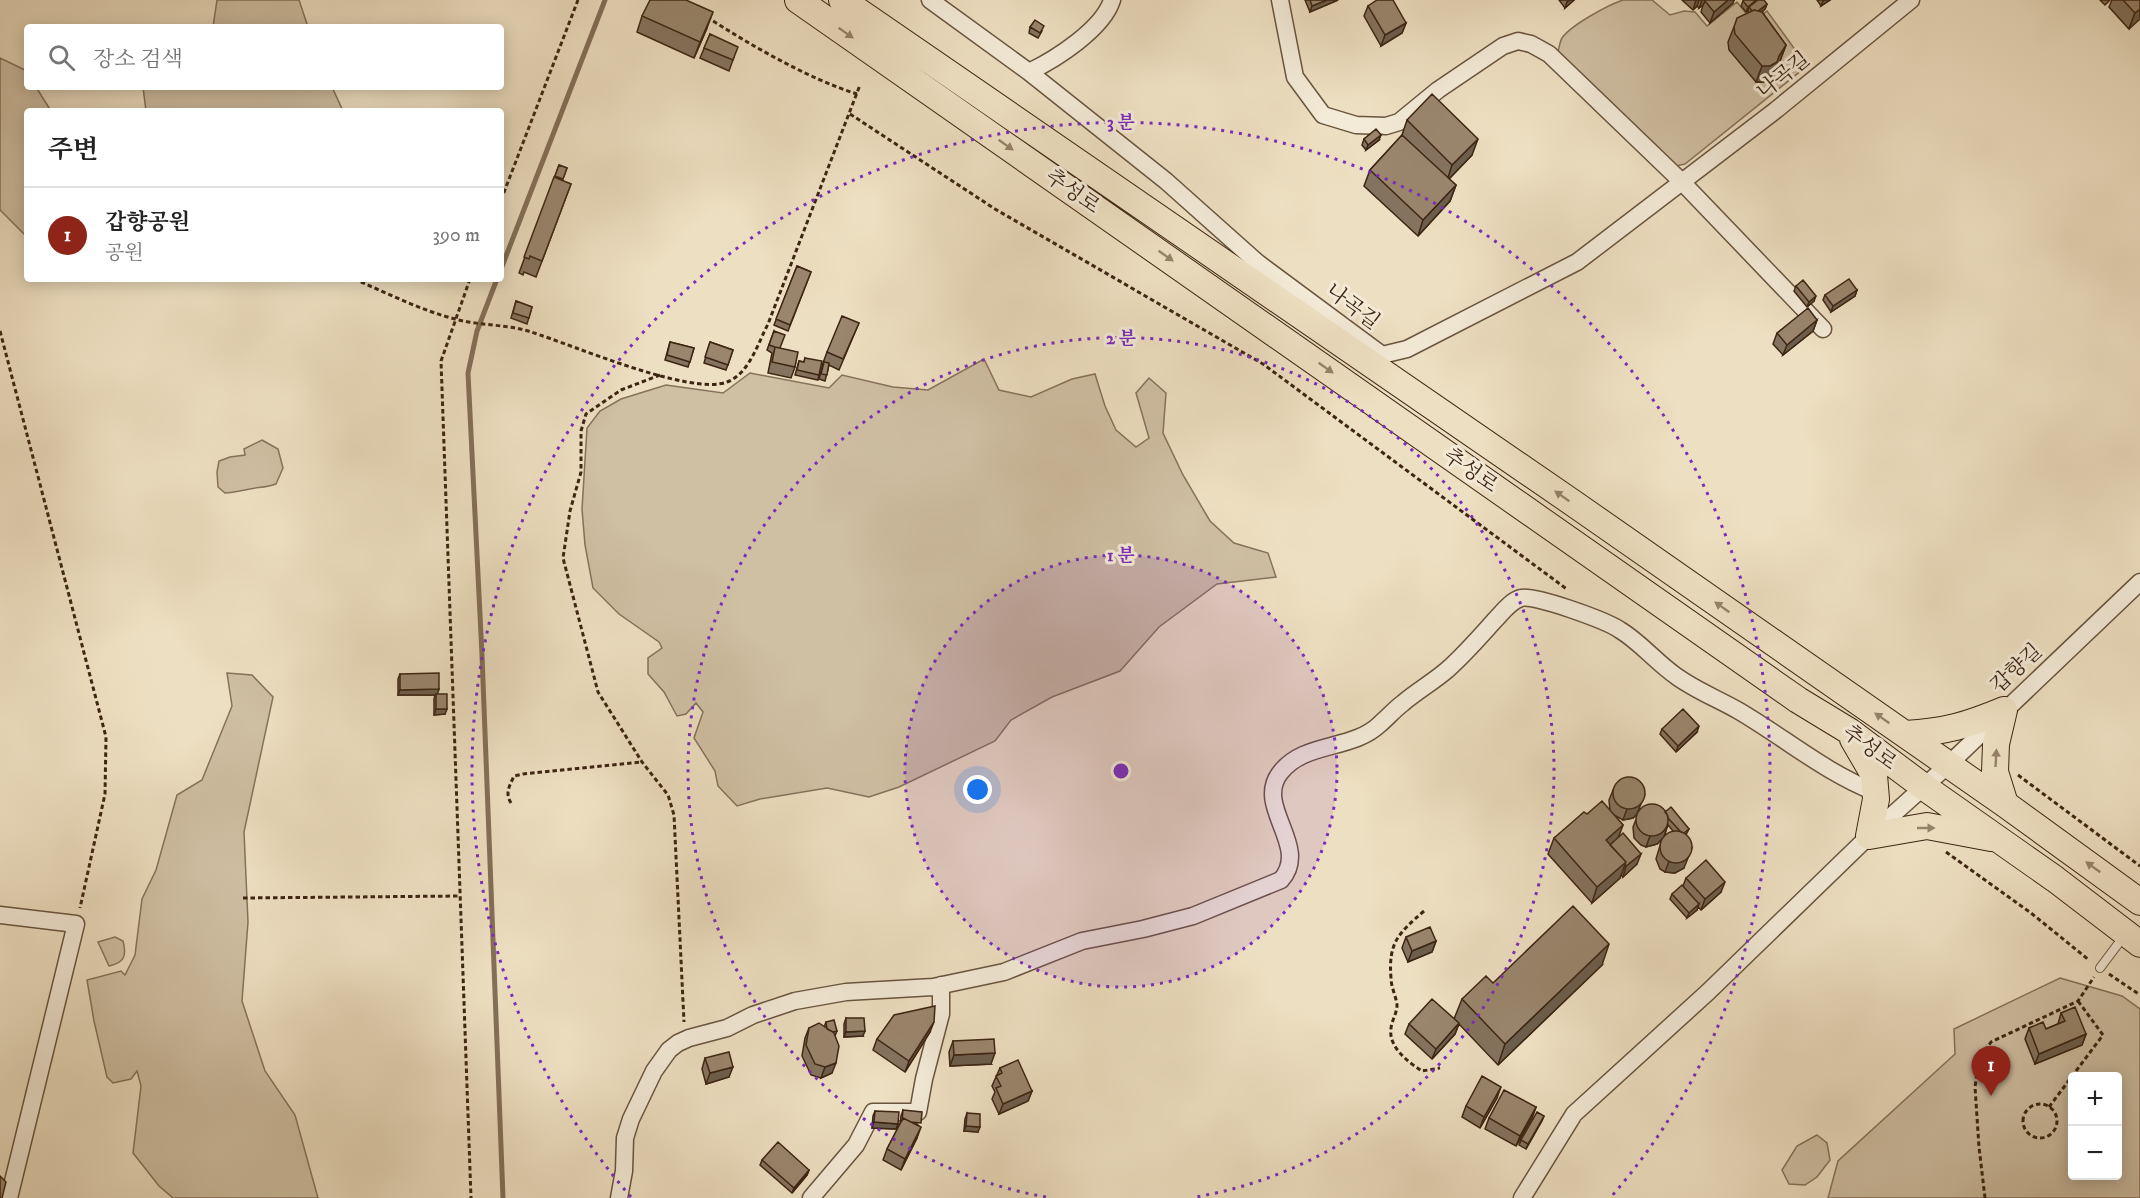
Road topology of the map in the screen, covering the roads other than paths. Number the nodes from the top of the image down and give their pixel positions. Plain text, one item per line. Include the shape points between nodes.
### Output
1 (798, 0) edge
2 (842, 0) edge
3 (930, 0) edge
4 (1112, 0) edge
5 (1280, 0) edge
6 (1911, 0) edge
7 (1029, 72) junction
8 (1682, 182) junction
9 (1823, 329) dead end
10 (2140, 582) edge
11 (2004, 710) junction
12 (1850, 732) junction
13 (1905, 734) junction
14 (1948, 765) junction
15 (1924, 787) junction
16 (1875, 792) junction
17 (2005, 804) junction
18 (1869, 836) junction
19 (2000, 840) junction
20 (2140, 902) edge
21 (0, 915) edge
22 (2133, 939) edge
23 (2100, 968) road end
24 (941, 985) junction
25 (9, 1198) edge
26 (619, 1198) edge
27 (811, 1198) edge
28 (1522, 1198) edge

1 -> 12 main road, 추성로 via 1788,693
13 -> 2 main road, 추성로
3 - 7 street, 나곡길
4 - 7 street via 1109,11 1080,40
5 - 8 street via 1295,77 1323,115 1356,125 1386,126 1399,122 1438,90 1503,46 1518,41 1549,54
6 - 8 street, 나곡길
7 - 8 street, 나곡길 via 1166,181 1258,263 1382,355 1407,349 1577,262
8 - 9 street
10 - 11 street, 갑향길
11 - 13 main road via 1967,726
11 - 14 street, 갑향길
17 -> 11 main road via 1995,772 1996,744
12 - 15 main road, 추성로
12 - 16 main road via 1874,775
13 - 14 main road, 추성로
14 - 15 street, 갑향길
14 - 17 main road, 추성로
15 - 18 street, 갑향길
15 - 19 main road, 추성로
16 - 18 main road
16 - 24 street via 1848,781 1677,677 1619,629 1536,598 1520,598 1447,670 1377,727 1357,738 1299,756 1280,773 1273,801 1287,835 1290,861 1281,880 1193,916 1082,941 1004,972
20 -> 17 main road, 추성로
18 - 19 main road via 1927,826
18 - 28 street, 갑향길 via 1708,992 1574,1114
19 - 22 main road, 추성로
21 - 25 street via 76,924
22 - 23 lane
24 - 26 street via 846,992 795,1001 678,1043 661,1060 631,1119 625,1138
24 - 27 street via 940,1014 918,1112 873,1112 856,1145

